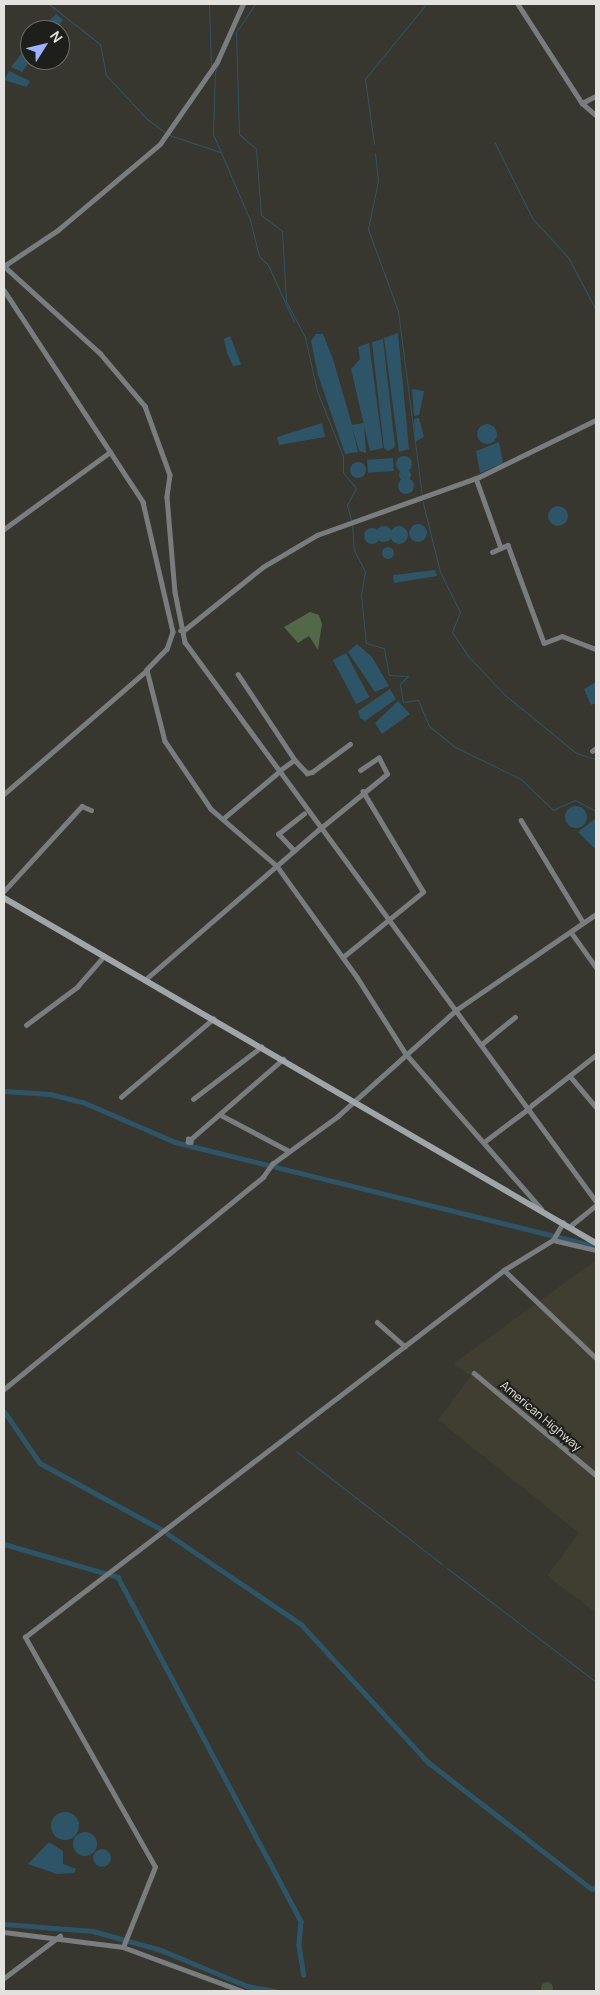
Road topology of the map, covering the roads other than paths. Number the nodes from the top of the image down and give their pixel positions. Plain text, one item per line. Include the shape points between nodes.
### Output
1 (243, 4) edge
2 (518, 4) edge
3 (596, 96) edge
4 (582, 103) junction
5 (596, 115) edge
6 (5, 266) edge
7 (4, 290) edge
8 (596, 420) edge
9 (110, 452) junction
10 (476, 478) junction
11 (4, 529) edge
12 (501, 548) junction
13 (492, 552) dead end
14 (173, 632) junction
15 (596, 649) edge
16 (147, 670) junction
17 (238, 674) dead end
18 (350, 744) dead end
19 (295, 760) junction
20 (361, 770) dead end
21 (362, 792) junction
22 (4, 794) edge
23 (91, 810) dead end
24 (304, 814) dead end
25 (224, 818) junction
26 (521, 820) dead end
27 (294, 851) junction
28 (276, 866) junction
29 (4, 891) edge
30 (4, 898) edge
31 (596, 914) edge
32 (391, 918) junction
33 (584, 922) junction
34 (571, 932) junction
35 (104, 956) junction
36 (343, 957) junction
37 (596, 967) edge
38 (146, 979) junction
39 (457, 1009) junction
40 (515, 1017) dead end
41 (213, 1018) junction
42 (26, 1025) dead end
43 (483, 1043) junction
44 (261, 1046) junction
45 (406, 1054) junction
46 (596, 1054) edge
47 (283, 1059) junction
48 (570, 1076) junction
49 (121, 1097) dead end
50 (193, 1099) dead end
51 (353, 1100) junction
52 (596, 1107) edge
53 (221, 1115) junction
54 (191, 1139) dead end
55 (484, 1142) junction
56 (289, 1151) junction
57 (596, 1201) edge
58 (596, 1205) edge
59 (541, 1208) junction
60 (563, 1223) junction
61 (570, 1227) junction
62 (554, 1239) junction
63 (595, 1242) edge
64 (596, 1250) edge
65 (504, 1270) junction
66 (377, 1322) dead end
67 (405, 1346) junction
68 (596, 1358) edge
69 (474, 1373) dead end
70 (4, 1389) edge
71 (596, 1475) edge
72 (4, 1932) edge
73 (60, 1936) junction
74 (124, 1943) junction
75 (4, 1978) edge
76 (242, 1991) edge

1 - 6 street via 217,62 166,133 58,230
2 - 4 street
3 - 4 street
4 - 5 street
6 - 32 street via 100,353 145,406 170,475 167,497 175,592 185,642 280,776
7 - 9 street
8 - 10 street
9 - 11 street
9 - 14 street via 146,512
10 - 12 street
10 - 14 street via 352,520 263,567 182,631
12 - 13 street
12 - 15 street via 508,545 544,643 562,636
14 - 16 street via 167,649
16 - 22 street
16 - 25 street via 165,741 201,797
17 - 19 street
18 - 19 street via 312,772 307,772
19 - 25 street, bridge
20 - 21 street via 378,758 387,774
21 - 27 street
21 - 32 street via 423,892
23 - 29 street via 82,806
24 - 27 street via 278,834
25 - 28 street
26 - 33 street
27 - 28 street
28 - 36 street
28 - 38 street
30 - 35 main road
31 - 33 street
32 - 36 street
32 - 39 street
33 - 34 street
34 - 37 street
34 - 39 street
35 - 38 main road
35 - 42 street via 77,986
36 - 45 street
38 - 41 main road
39 - 43 street
39 - 45 street
40 - 43 street
41 - 44 main road
41 - 49 street
43 - 57 street
44 - 47 main road
44 - 50 street
45 - 51 street
45 - 55 street
46 - 48 street
47 - 51 main road
47 - 53 street
48 - 52 street
48 - 55 street
51 - 56 street
51 - 59 main road
53 - 54 street
53 - 56 street
55 - 59 street
56 - 70 street
58 - 61 street
59 - 60 main road
60 - 61 main road
60 - 62 street
61 - 63 main road
62 - 64 street
62 - 65 street
65 - 67 street
65 - 68 street
66 - 67 street
67 - 74 street via 25,1637 155,1867
69 - 71 street, American Highway
72 - 73 street
73 - 74 street
73 - 75 street
74 - 76 street

